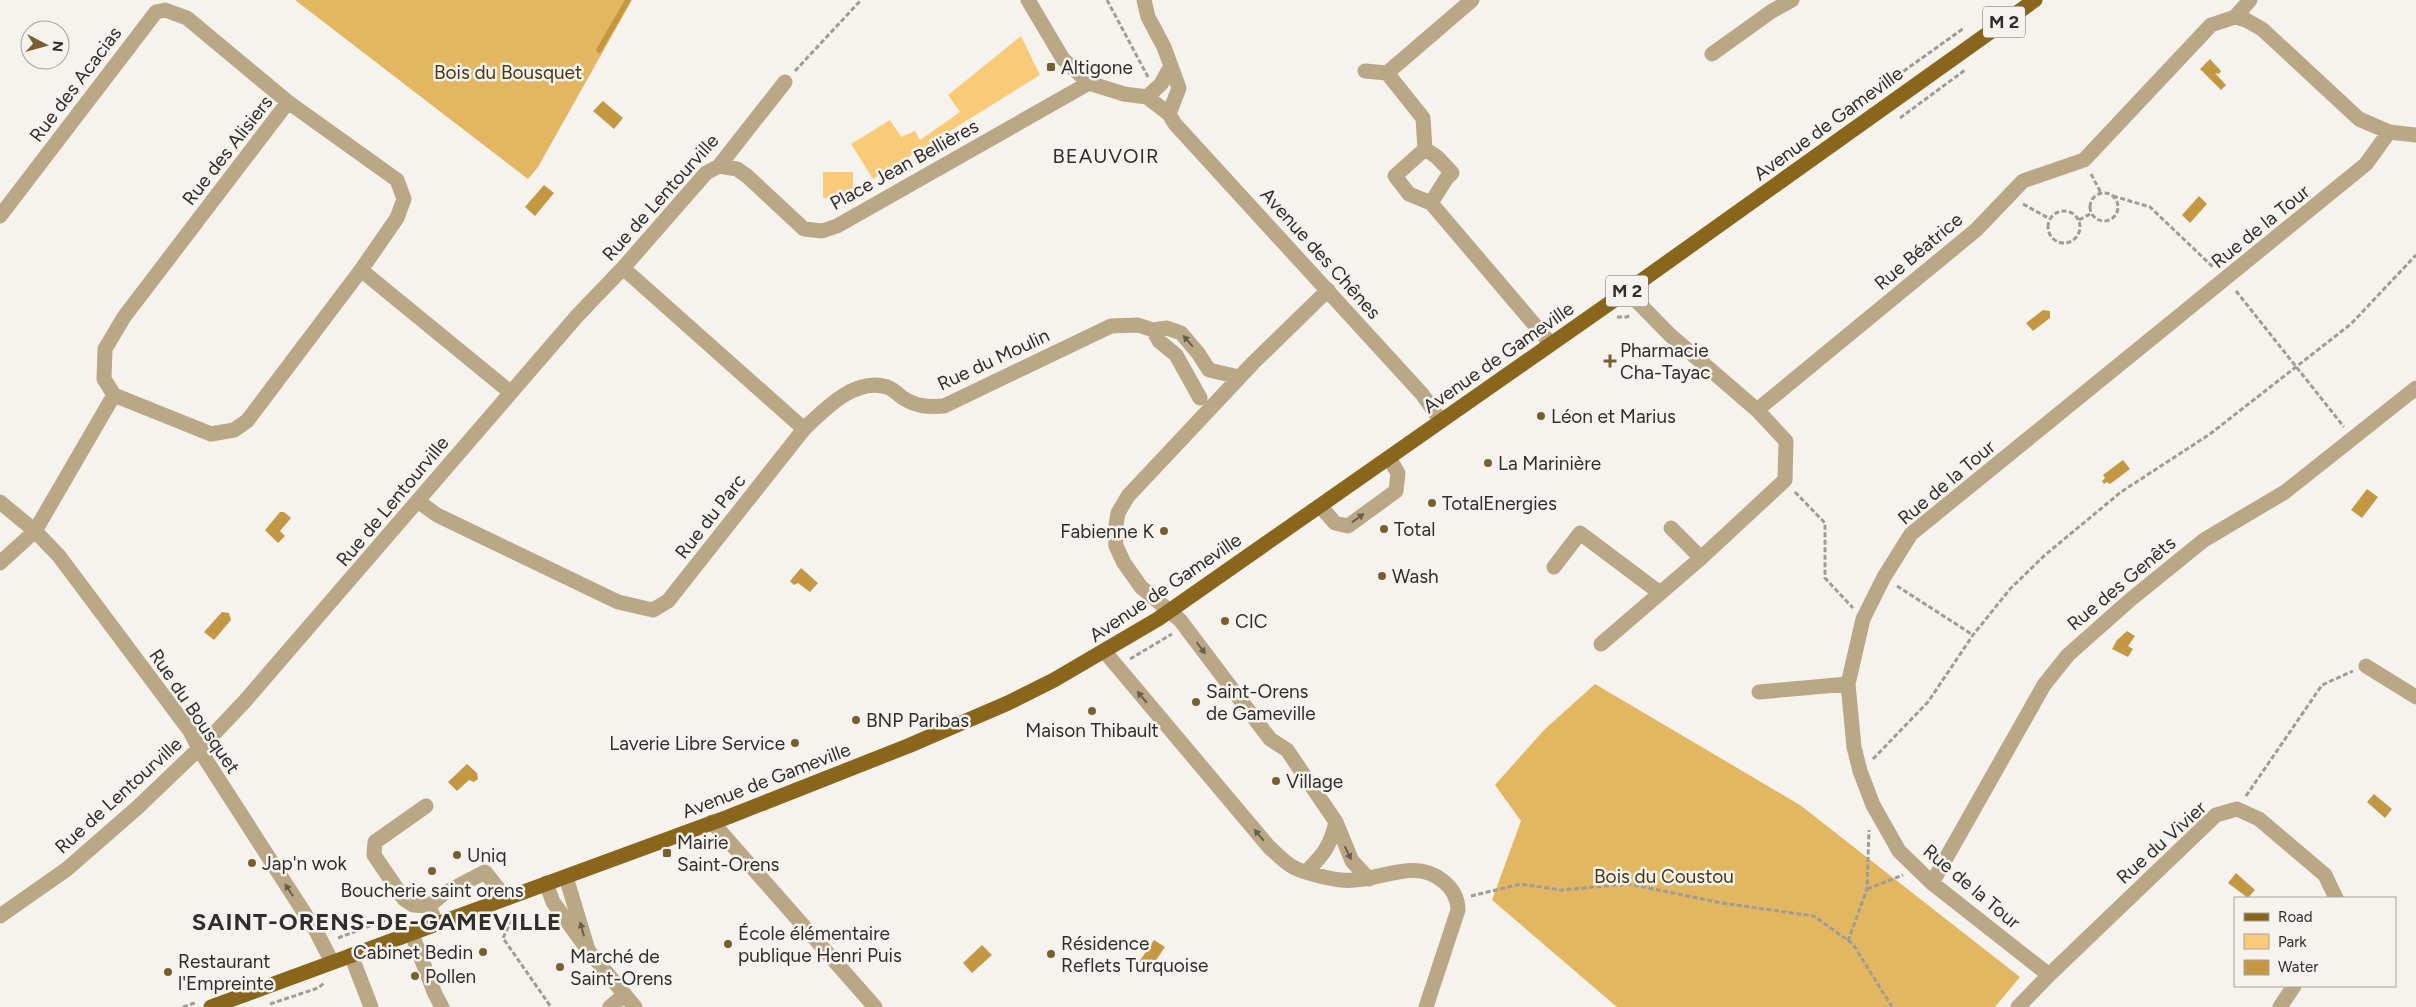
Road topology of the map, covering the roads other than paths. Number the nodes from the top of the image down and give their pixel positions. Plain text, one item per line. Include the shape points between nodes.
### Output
1 (1028, 0) edge
2 (1144, 0) edge
3 (1472, 0) edge
4 (1792, 0) edge
5 (2035, 0) edge
6 (2250, 0) edge
7 (2235, 17) junction
8 (1712, 54) dead end
9 (1171, 66) junction
10 (1365, 70) dead end
11 (1387, 73) junction
12 (786, 82) road end
13 (1088, 83) junction
14 (1148, 96) junction
15 (288, 102) junction
16 (1169, 114) junction
17 (2389, 132) junction
18 (2416, 135) edge
19 (1425, 149) junction
20 (719, 166) junction
21 (1431, 203) junction
22 (0, 216) edge
23 (623, 268) junction
24 (361, 270) junction
25 (1328, 290) junction
26 (1627, 291) junction
27 (1153, 330) junction
28 (1551, 344) junction
29 (1209, 370) junction
30 (1239, 377) junction
31 (2416, 388) edge
32 (510, 392) junction
33 (114, 395) junction
34 (1200, 398) junction
35 (1757, 410) junction
36 (1441, 420) junction
37 (1193, 426) junction
38 (804, 429) junction
39 (1388, 458) junction
40 (0, 502) edge
41 (419, 502) junction
42 (1320, 506) junction
43 (1671, 528) dead end
44 (35, 531) junction
45 (1701, 558) junction
46 (0, 563) edge
47 (1554, 567) dead end
48 (1660, 593) junction
49 (1169, 611) junction
50 (1601, 644) dead end
51 (1105, 652) junction
52 (2366, 666) road end
53 (1848, 684) junction
54 (1759, 692) dead end
55 (2416, 697) edge
56 (199, 749) junction
57 (426, 806) dead end
58 (712, 822) junction
59 (1336, 822) junction
60 (1307, 871) junction
61 (566, 877) junction
62 (1369, 878) junction
63 (546, 883) junction
64 (1932, 883) junction
65 (505, 897) junction
66 (2336, 897) edge
67 (429, 906) junction
68 (0, 916) edge
69 (436, 923) junction
70 (407, 926) junction
71 (588, 950) junction
72 (351, 955) junction
73 (330, 958) junction
74 (2049, 974) junction
75 (2293, 987) edge
76 (624, 995) junction
77 (211, 1007) edge
78 (371, 1007) edge
79 (442, 1007) edge
80 (610, 1007) edge
81 (635, 1007) edge
82 (875, 1007) edge
83 (1426, 1007) edge
84 (2018, 1007) edge
85 (2280, 1007) edge

1 - 13 street via 1063,59
2 - 9 street via 1148,17
3 - 11 street
4 - 8 street
5 - 26 main road, Avenue de Gameville / M 2
6 - 7 street
7 - 17 street via 2262,30 2359,119
7 - 35 street, Rue Béatrice via 2211,25 2084,160 2023,181 1976,230
9 - 14 street via 1161,84
9 - 16 street via 1179,88
10 - 11 street
11 - 19 street via 1423,118
12 - 20 street, Rue de Lentourville
13 - 14 street via 1124,94
13 - 20 street, Place Jean Bellières via 837,226 822,230 804,229 747,176 737,169
14 - 16 street, Avenue des Chênes
15 - 22 street, Rue des Acacias via 187,18 165,10 156,12
15 - 24 street, Rue des Alisiers via 397,180 404,199 397,218
15 - 33 street, Rue des Alisiers via 119,325 105,349 104,379
16 - 25 street, Avenue des Chênes
17 - 18 street
17 - 53 street, Rue de la Tour via 2366,164 1911,534 1863,619
19 - 21 street via 1437,156 1452,173
19 - 21 street via 1394,176 1409,194
20 - 23 street, Rue de Lentourville via 706,173
21 - 28 street
23 - 32 street, Rue de Lentourville
23 - 38 street
24 - 32 street
24 - 33 street, Rue des Alisiers via 247,421 234,430 211,434
25 - 30 street
25 - 36 street, Avenue des Chênes via 1422,394
26 - 28 main road, Avenue de Gameville / M 2
26 - 35 street via 1682,347
29 -> 27 street, Rue du Moulin via 1181,333 1167,328
27 - 34 street via 1159,341 1176,355
27 - 38 street, Rue du Moulin via 1138,326 1111,326 944,406 922,407 888,388 873,385 851,391
28 - 36 main road, Avenue de Gameville / M 2
29 - 30 street
29 - 34 street
30 - 37 street
31 - 64 street, Rue des Genêts via 2285,492 2204,540 2068,654 2044,685
32 - 41 street, Rue de Lentourville
33 - 44 street
34 - 37 street
35 - 45 street via 1786,441 1785,480
36 - 39 main road, Avenue de Gameville / M 2
37 - 49 street via 1128,496 1118,513 1115,531 1116,546 1124,563 1141,587
38 - 41 street, Rue du Parc via 668,601 652,610 618,602 437,515
39 - 42 main road, Avenue de Gameville / M 2
42 -> 39 street via 1335,523 1348,526 1396,491 1398,473
40 - 44 street, Rue du Bousquet
41 - 56 street, Rue de Lentourville
42 - 49 main road, Avenue de Gameville / M 2
43 - 45 street
44 - 46 street
44 - 56 street, Rue du Bousquet via 59,556 190,731
45 - 48 street
47 - 48 street via 1580,534
48 - 50 street
49 - 51 main road, Avenue de Gameville / M 2
49 -> 59 street via 1187,629 1270,739 1287,750
51 - 58 main road, Avenue de Gameville / M 2 via 1008,703 908,746
60 -> 51 street via 1294,868 1269,847
52 - 55 street
53 - 54 street
53 - 64 street, Rue de la Tour via 1854,746 1873,805 1899,851
56 - 68 street, Rue de Lentourville via 67,869
73 -> 56 street, Rue du Bousquet
57 - 67 street via 375,842 374,855 404,899
58 - 61 main road, Avenue de Gameville / M 2
58 - 82 street
59 - 60 street via 1324,855
59 -> 62 street via 1352,861
60 - 62 street via 1341,880
61 - 63 main road, Avenue de Gameville / M 2
71 -> 61 street
62 - 83 street via 1410,869 1426,871 1449,886 1458,899 1458,910
63 - 65 main road, Avenue de Gameville / M 2
63 - 71 street via 553,902
64 - 74 street, Rue de la Tour
65 - 67 street via 485,872 443,894
65 - 69 main road, Avenue de Gameville / M 2
66 - 74 street, Rue du Vivier via 2325,875 2259,819 2237,809 2216,815
67 - 69 street
69 - 70 main road, Avenue de Gameville / M 2
70 - 72 main road, Avenue de Gameville / M 2
70 - 79 street
71 - 76 street
72 - 73 main road, Avenue de Gameville / M 2
72 - 78 street
73 - 77 main road, Avenue de Gameville / M 2
74 - 84 street, Rue du Vivier
75 - 85 street
76 - 80 street
76 - 81 street

